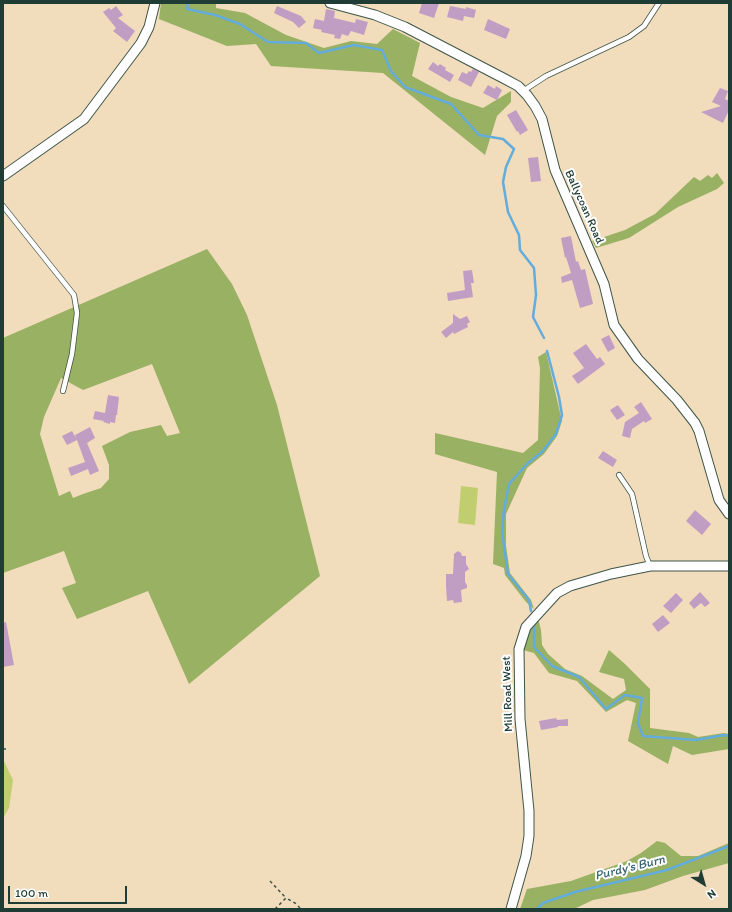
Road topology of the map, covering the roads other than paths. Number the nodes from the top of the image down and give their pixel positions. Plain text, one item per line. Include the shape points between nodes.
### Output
1 (155, 3) edge
2 (333, 3) edge
3 (659, 3) edge
4 (523, 91) junction
5 (3, 176) edge
6 (3, 206) edge
7 (64, 391) dead end
8 (619, 475) dead end
9 (729, 514) edge
10 (650, 566) junction
11 (729, 566) edge
12 (510, 909) edge

1 - 5 street via 149,28 141,43 84,119
2 - 4 street, Ballycoan Road via 405,27 518,86
3 - 4 lane via 644,26 630,37 546,76
4 - 9 street, Ballycoan Road via 542,119 554,170 604,284 614,326 638,359 695,422 719,500
6 - 7 lane via 74,296 77,313
8 - 10 lane via 632,494
10 - 11 street, Mill Road West
10 - 12 street, Mill Road West via 570,586 557,593 526,627 519,649 520,719 529,836 526,856

